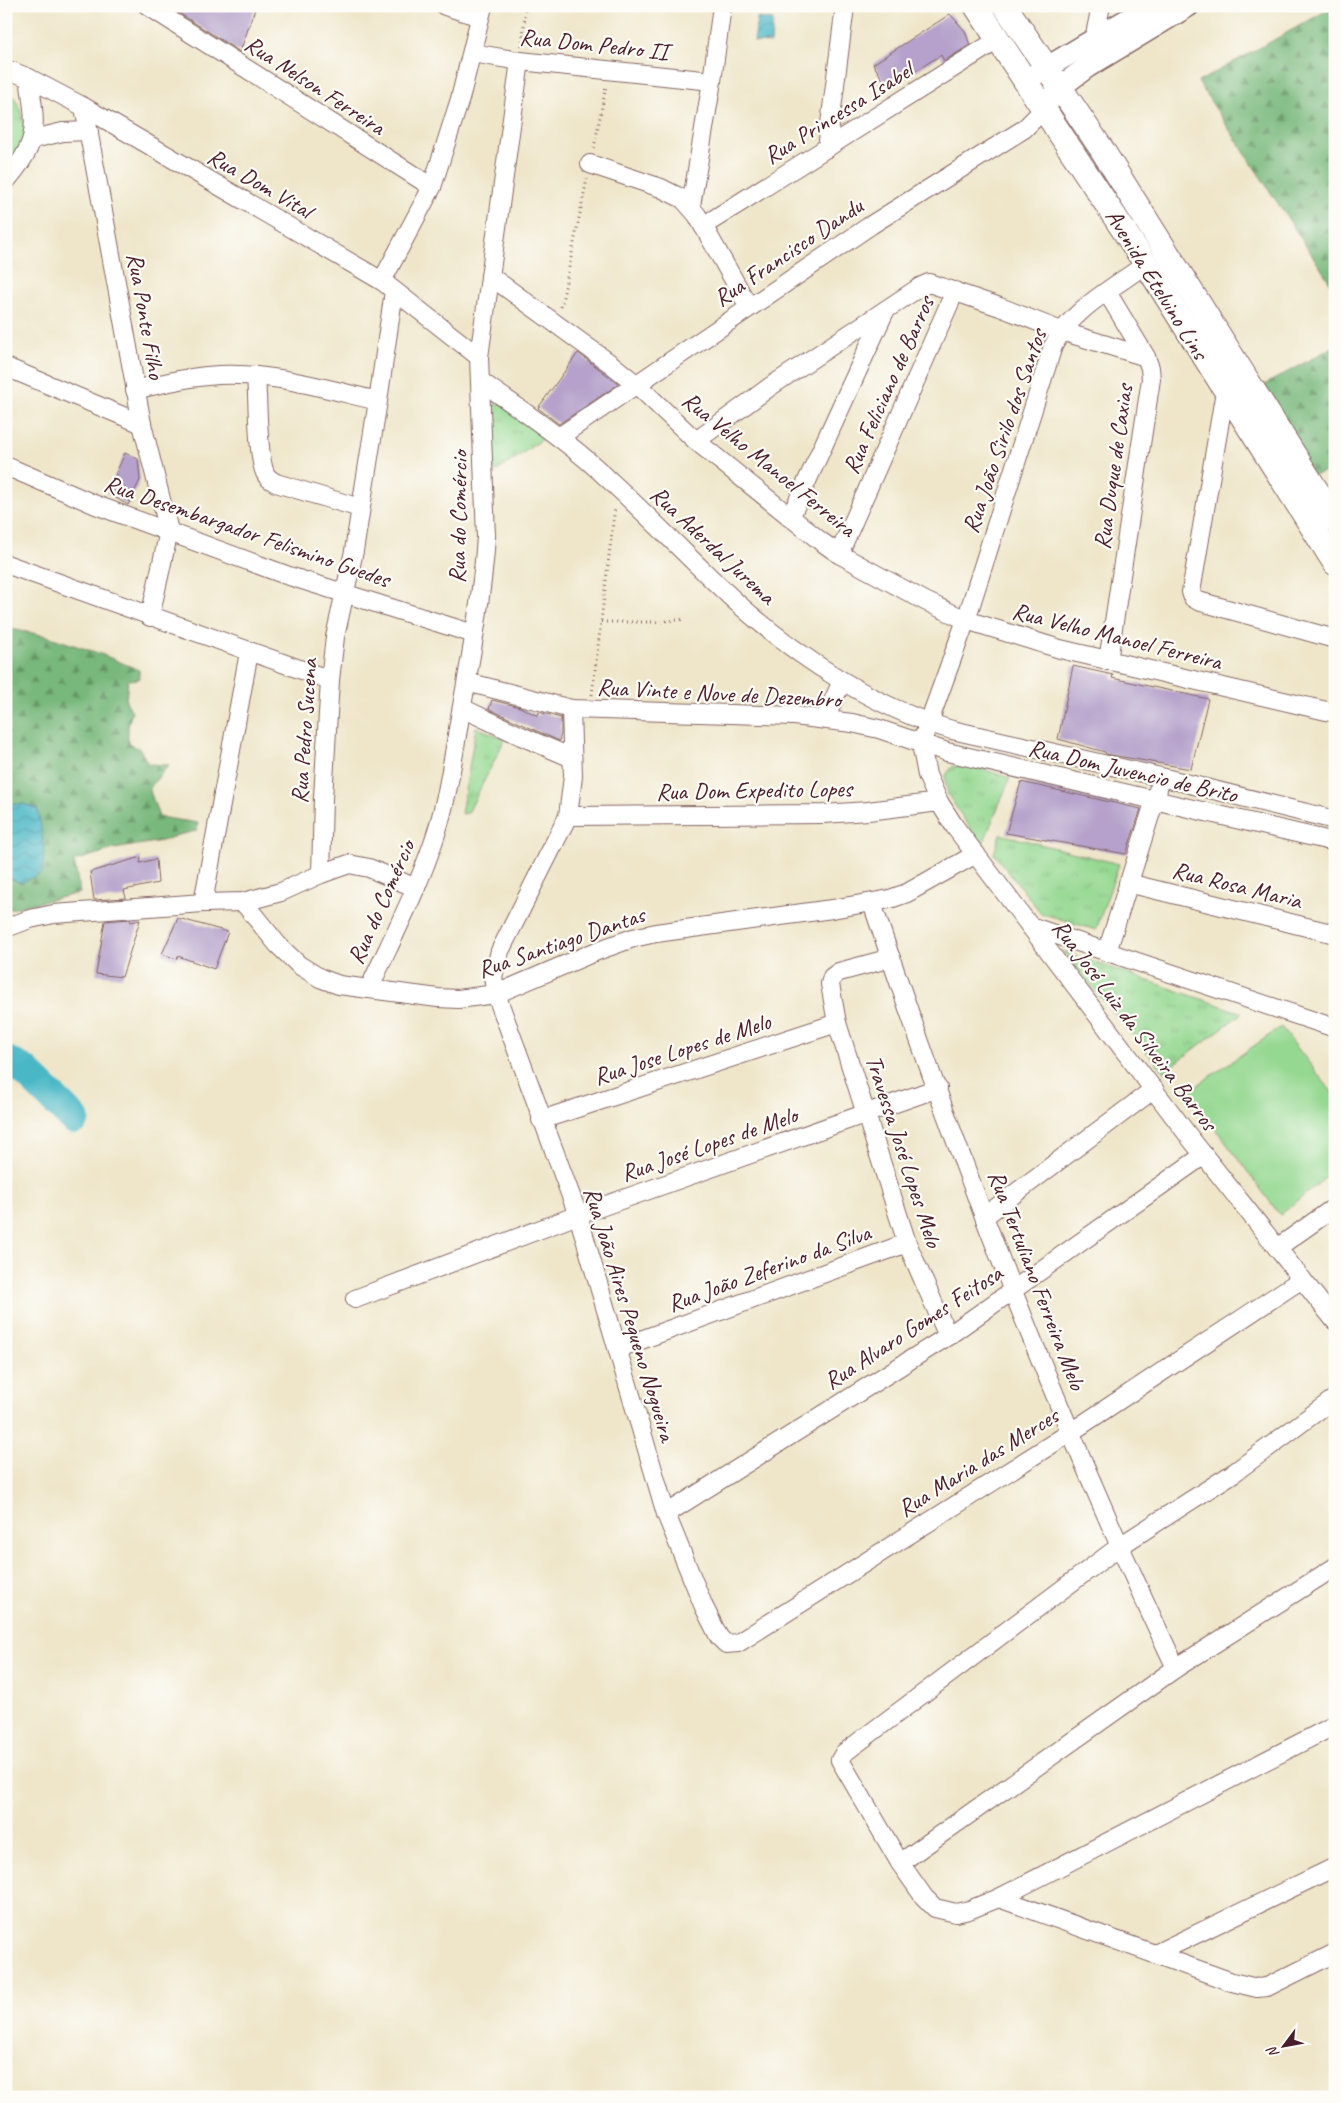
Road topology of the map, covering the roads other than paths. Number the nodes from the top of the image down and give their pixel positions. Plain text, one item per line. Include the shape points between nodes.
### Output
1 (148, 6) edge
2 (445, 6) edge
3 (722, 6) edge
4 (845, 6) edge
5 (976, 6) edge
6 (1005, 6) edge
7 (1101, 6) edge
8 (1150, 6) edge
9 (1188, 6) edge
10 (482, 12) edge
11 (999, 38) junction
12 (1094, 40) junction
13 (472, 53) junction
14 (520, 61) junction
15 (6, 69) edge
16 (1036, 74) junction
17 (29, 78) junction
18 (712, 81) junction
19 (1059, 88) junction
20 (84, 107) junction
21 (1044, 109) junction
22 (90, 131) junction
23 (33, 139) junction
24 (827, 148) junction
25 (590, 164) road end
26 (6, 181) edge
27 (432, 187) junction
28 (691, 206) junction
29 (1129, 217) junction
30 (703, 226) junction
31 (1146, 264) junction
32 (490, 276) junction
33 (388, 286) junction
34 (956, 291) junction
35 (1107, 292) junction
36 (749, 307) junction
37 (885, 311) junction
38 (1061, 331) junction
39 (479, 357) junction
40 (1146, 357) junction
41 (6, 367) edge
42 (256, 376) junction
43 (480, 380) junction
44 (636, 384) junction
45 (135, 390) junction
46 (1225, 391) junction
47 (378, 401) junction
48 (142, 424) junction
49 (559, 437) junction
50 (696, 441) junction
51 (1293, 453) junction
52 (1272, 465) junction
53 (6, 466) edge
54 (360, 508) junction
55 (790, 518) junction
56 (1335, 520) edge
57 (169, 531) junction
58 (839, 554) junction
59 (1335, 563) edge
60 (6, 564) edge
61 (344, 591) junction
62 (150, 616) junction
63 (966, 620) junction
64 (474, 634) junction
65 (1335, 639) edge
66 (249, 652) junction
67 (1108, 661) junction
68 (330, 680) junction
69 (842, 681) junction
70 (467, 682) junction
71 (462, 708) junction
72 (571, 709) junction
73 (1335, 713) edge
74 (825, 719) junction
75 (927, 723) junction
76 (921, 744) junction
77 (572, 758) junction
78 (1161, 778) junction
79 (1155, 801) junction
80 (939, 802) junction
81 (568, 816) junction
82 (1335, 820) edge
83 (1335, 842) edge
84 (976, 854) junction
85 (322, 874) junction
86 (1128, 883) junction
87 (416, 888) junction
88 (243, 902) junction
89 (203, 903) junction
90 (872, 903) junction
91 (8, 926) edge
92 (1030, 926) junction
93 (1335, 934) edge
94 (1108, 952) junction
95 (891, 958) junction
96 (369, 989) junction
97 (496, 994) junction
98 (837, 1023) junction
99 (1335, 1028) edge
100 (938, 1088) junction
101 (1154, 1089) junction
102 (866, 1114) junction
103 (541, 1120) junction
104 (1204, 1155) junction
105 (1335, 1207) edge
106 (578, 1215) junction
107 (985, 1216) junction
108 (907, 1243) junction
109 (1278, 1248) junction
110 (1302, 1279) junction
111 (1012, 1291) junction
112 (355, 1299) dead end
113 (1335, 1321) edge
114 (948, 1336) junction
115 (618, 1348) junction
116 (1335, 1398) edge
117 (1071, 1432) junction
118 (666, 1514) junction
119 (1120, 1546) junction
120 (1335, 1568) edge
121 (726, 1644) joint
122 (1176, 1668) junction
123 (1335, 1725) edge
124 (900, 1863) junction
125 (1335, 1868) edge
126 (999, 1898) junction
127 (1335, 1953) edge
128 (1155, 1954) junction

1 - 27 street, Rua Nelson Ferreira
2 - 10 street
3 - 18 street
4 - 24 street
5 - 11 main road, Avenida Etelvino Lins
6 - 16 main road, Avenida Etelvino Lins
7 - 12 street
8 - 12 street
9 - 19 street via 1087,67
10 - 13 street, Rua Pedro Sucena
11 - 16 main road, Avenida Etelvino Lins
11 - 24 street, Rua Princessa Isabel
12 - 16 street
13 - 14 street, Rua Dom Pedro II
13 - 27 street, Rua Pedro Sucena
14 - 18 street, Rua Dom Pedro II
14 - 32 street, Rua do Comércio
15 - 17 street, Rua Dom Vital
16 - 19 main road, Avenida Etelvino Lins
16 - 21 main road, Avenida Etelvino Lins
17 - 20 street, Rua Dom Vital
17 - 23 street
18 - 28 street
19 - 21 street
19 - 29 main road, Avenida Etelvino Lins via 1101,148
20 - 22 street, Rua Ponte Filho
20 - 33 street, Rua Dom Vital
21 - 29 main road, Avenida Etelvino Lins
21 - 36 street, Rua Francisco Dandu via 1024,129 871,225
22 - 23 street via 62,132
22 - 45 street, Rua Ponte Filho
23 - 26 street
24 - 30 street, Rua Princessa Isabel
25 - 28 street via 661,188
27 - 33 street, Rua Pedro Sucena
28 - 30 street
29 - 31 main road, Avenida Etelvino Lins
29 - 51 main road, Avenida Etelvino Lins
30 - 36 street
31 - 35 street, Rua João Sirilo dos Santos
31 - 46 main road, Avenida Etelvino Lins
32 - 39 street, Rua do Comércio
32 - 44 street, Rua Velho Manoel Ferreira
33 - 39 street, Rua Dom Vital
33 - 47 street, Rua Pedro Sucena
34 - 37 street via 926,284
34 - 38 street
34 - 58 street, Rua Feliciano de Barros
35 - 38 street, Rua João Sirilo dos Santos via 1071,319
35 - 40 street, Rua Duque de Caxias
36 - 44 street, Rua Francisco Dandu
37 - 50 street via 771,386
37 - 55 street
38 - 40 street
38 - 63 street, Rua João Sirilo dos Santos via 1044,374
39 - 43 street, Rua do Comércio
40 - 67 street, Rua Duque de Caxias via 1150,368 1150,391
41 - 48 street
42 - 45 street via 207,376
42 - 47 street
42 - 54 street via 265,474 276,483
43 - 49 street, Rua Aderdal Jurema
43 - 64 street, Rua do Comércio via 486,536
44 - 49 street, Rua Francisco Dandu
44 - 50 street, Rua Velho Manoel Ferreira
45 - 48 street, Rua Ponte Filho
46 - 52 main road, Avenida Etelvino Lins
46 - 65 street via 1191,592 1193,598
47 - 54 street, Rua Pedro Sucena
48 - 57 street, Rua Ponte Filho
49 - 69 street, Rua Aderdal Jurema via 737,602 791,646
50 - 55 street, Rua Velho Manoel Ferreira
51 - 52 main road
51 - 56 main road, Avenida Etelvino Lins
52 - 59 main road, Avenida Etelvino Lins
53 - 57 street, Rua Desembargador Felismino Guedes via 96,505
54 - 61 street, Rua Pedro Sucena
55 - 58 street, Rua Velho Manoel Ferreira
57 - 61 street, Rua Desembargador Felismino Guedes via 286,574
57 - 62 street
58 - 63 street, Rua Velho Manoel Ferreira
60 - 62 street
61 - 64 street, Rua Desembargador Felismino Guedes
61 - 68 street, Rua Pedro Sucena
62 - 66 street
63 - 67 street, Rua Velho Manoel Ferreira
63 - 75 street, Rua João Sirilo dos Santos
64 - 70 street, Rua do Comércio
66 - 68 street
66 - 89 street
67 - 73 street, Rua Velho Manoel Ferreira
68 - 85 street, Rua Pedro Sucena
69 - 74 street
69 - 75 street, Rua Aderdal Jurema
70 - 71 street, Rua do Comércio
70 - 72 street, Rua Vinte e Nove de Dezembro
71 - 77 street
71 - 87 street, Rua do Comércio via 449,780 433,842
72 - 74 street, Rua Vinte e Nove de Dezembro
72 - 77 street, Rua João Aires Pequeno Nogueira
74 - 76 street, Rua Vinte e Nove de Dezembro via 879,729
75 - 76 street, Rua João Sirilo dos Santos
75 - 78 street, Rua Dom Juvencio de Brito
76 - 79 street, Rua Dom Juvencio de Brito
76 - 80 street, Rua José Luiz da Silveira Barros via 928,775
77 - 81 street, Rua João Aires Pequeno Nogueira
78 - 79 street
78 - 82 street, Rua Dom Juvencio de Brito
79 - 83 street, Rua Dom Juvencio de Brito
79 - 86 street
80 - 81 street, Rua Dom Expedito Lopes via 823,814
80 - 84 street, Rua José Luiz da Silveira Barros
81 - 97 street, Rua João Aires Pequeno Nogueira via 500,951 493,977
84 - 90 street, Rua Santiago Dantas via 908,894
84 - 92 street, Rua José Luiz da Silveira Barros
85 - 87 street via 344,866 359,865
85 - 88 street via 281,892
86 - 93 street, Rua Rosa Maria
86 - 94 street
87 - 96 street, Rua do Comércio
88 - 89 street
88 - 96 street, Rua Santiago Dantas via 299,965 339,985
89 - 91 street via 54,914
90 - 95 street, Rua Tertuliano Ferreira Melo
90 - 97 street, Rua Santiago Dantas via 633,938
92 - 94 street
92 - 101 street, Rua José Luiz da Silveira Barros
94 - 99 street
95 - 98 street, Travessa José Lopes Melo via 839,972 832,977 830,984
95 - 100 street, Rua Tertuliano Ferreira Melo
96 - 97 street, Rua Santiago Dantas via 458,999
97 - 103 street, Rua João Aires Pequeno Nogueira
98 - 102 street, Travessa José Lopes Melo
98 - 103 street, Rua Jose Lopes de Melo
100 - 102 street, Rua José Lopes de Melo
100 - 107 street, Rua Tertuliano Ferreira Melo
101 - 104 street, Rua José Luiz da Silveira Barros
101 - 107 street
102 - 106 street, Rua José Lopes de Melo
102 - 108 street, Travessa José Lopes Melo
103 - 106 street, Rua João Aires Pequeno Nogueira
104 - 109 street, Rua José Luiz da Silveira Barros
104 - 111 street, Rua Alvaro Gomes Feitosa
105 - 109 street
106 - 112 street, Rua José Lopes de Melo
106 - 115 street, Rua João Aires Pequeno Nogueira
107 - 111 street, Rua Tertuliano Ferreira Melo
108 - 114 street, Travessa José Lopes Melo
108 - 115 street, Rua João Zeferino da Silva
109 - 110 street, Rua José Luiz da Silveira Barros
110 - 113 street, Rua José Luiz da Silveira Barros
110 - 117 street, Rua Maria das Merces
111 - 114 street, Rua Alvaro Gomes Feitosa
111 - 117 street, Rua Tertuliano Ferreira Melo
114 - 118 street, Rua Alvaro Gomes Feitosa
115 - 118 street, Rua João Aires Pequeno Nogueira
116 - 119 street via 1235,1472
117 - 119 street, Rua Tertuliano Ferreira Melo
117 - 121 street, Rua Maria das Merces via 738,1643
118 - 121 street, Rua João Aires Pequeno Nogueira via 704,1607
119 - 122 street, Rua Tertuliano Ferreira Melo
119 - 124 street via 842,1755 841,1763
120 - 122 street
122 - 124 street
123 - 126 street
124 - 126 street via 924,1897 935,1908 946,1912 969,1910
125 - 128 street
126 - 128 street
127 - 128 street via 1276,1984 1256,1988

